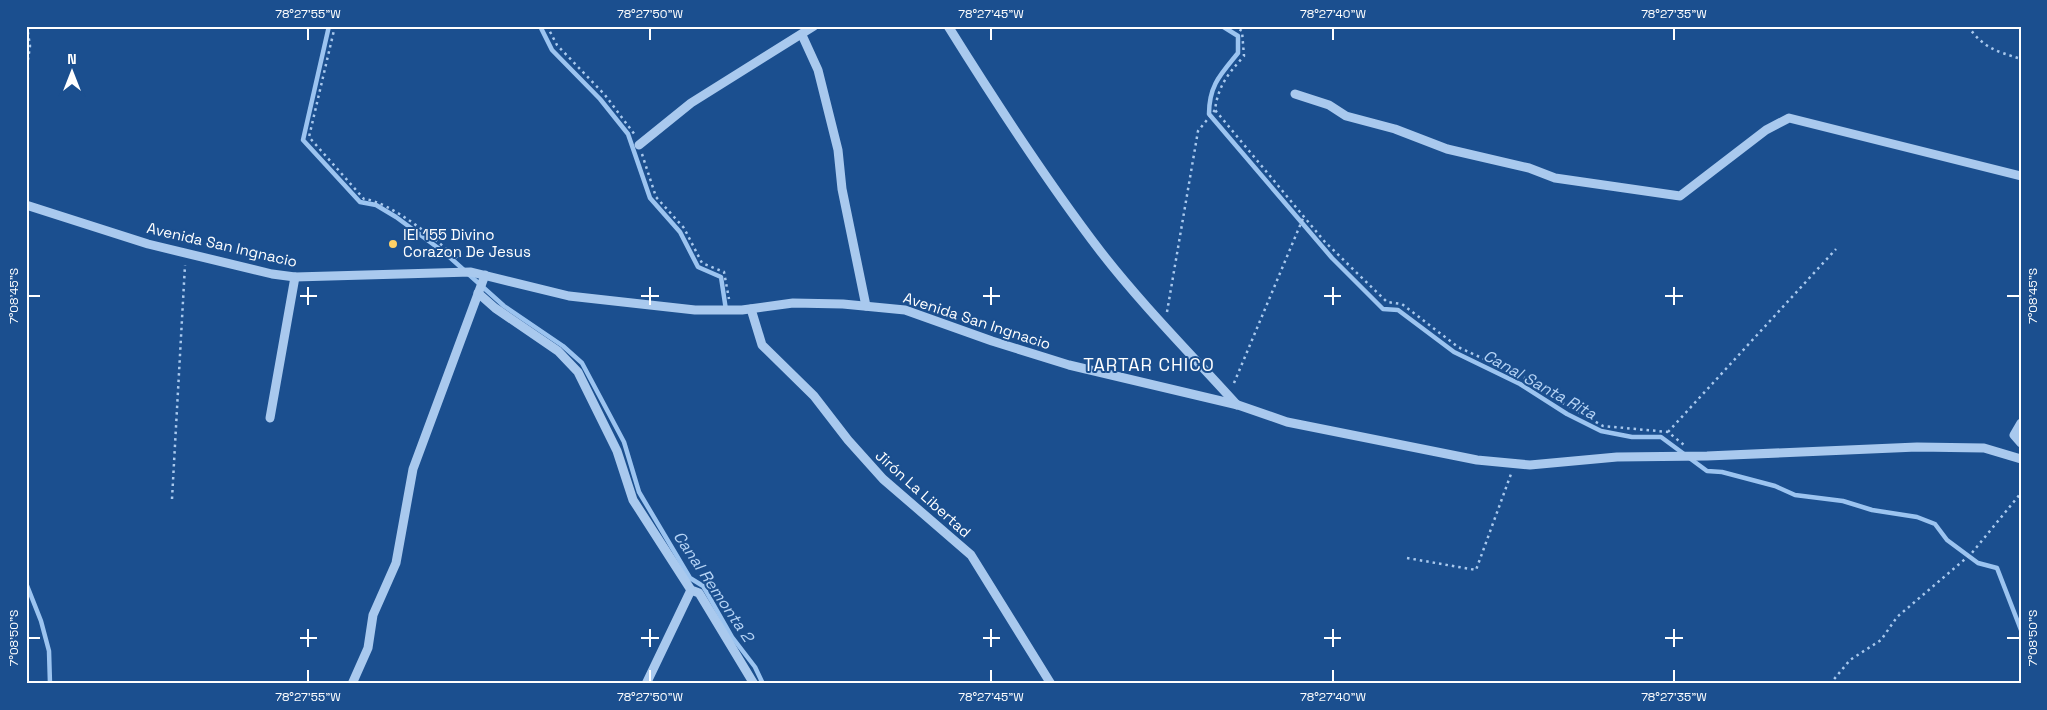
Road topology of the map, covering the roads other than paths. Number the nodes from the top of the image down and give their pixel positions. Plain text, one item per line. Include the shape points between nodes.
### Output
1 (814, 26) edge
2 (948, 26) edge
3 (802, 34) junction
4 (1295, 94) dead end
5 (638, 145) road end
6 (2021, 176) edge
7 (26, 205) edge
8 (485, 275) junction
9 (295, 277) junction
10 (478, 294) junction
11 (866, 306) junction
12 (751, 309) junction
13 (1238, 405) junction
14 (270, 418) dead end
15 (2021, 423) edge
16 (2021, 443) edge
17 (2021, 459) edge
18 (691, 590) junction
19 (352, 684) edge
20 (646, 684) edge
21 (754, 684) edge
22 (1051, 684) edge

1 - 3 street
2 - 13 street via 1102,253
3 - 5 street via 691,104
3 - 11 street via 818,70 838,150 842,189
4 - 6 street via 1328,105 1346,116 1395,129 1447,150 1529,168 1555,178 1680,196 1766,130 1789,118
7 - 9 street, Avenida San Ingnacio via 148,244
8 - 9 street, Avenida San Ingnacio via 471,272
8 - 10 street
8 - 12 street, Avenida San Ingnacio via 570,296 695,310
9 - 14 street
10 - 18 street via 558,350 578,372 617,451 633,500
10 - 19 street via 413,469 396,563 373,615 368,648
11 - 12 street, Avenida San Ingnacio via 793,302
11 - 13 street, Avenida San Ingnacio via 905,310 1069,365
12 - 22 street, Jirón La Libertad via 762,345 814,396 883,479 971,555
13 - 17 street, Avenida San Ingnacio via 1287,422 1478,460 1515,464 1617,457 1917,448 1984,448
15 - 16 street via 2014,435
18 - 20 street
18 - 21 street via 698,593

